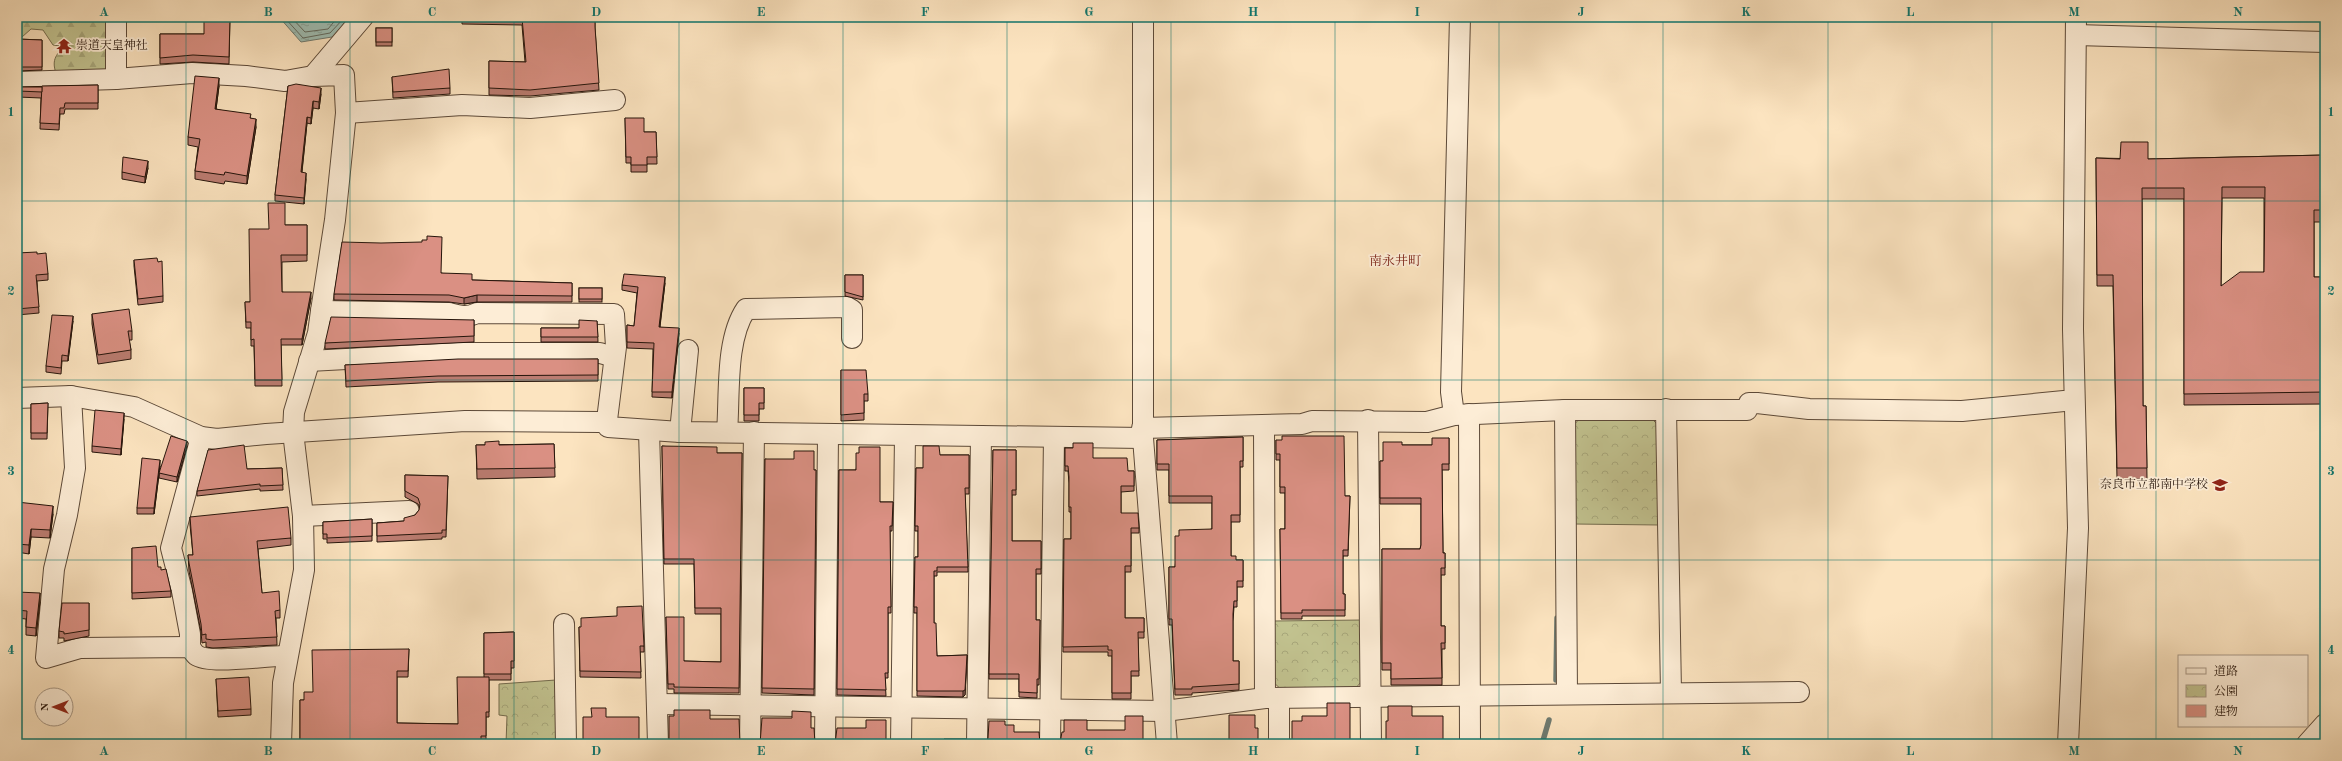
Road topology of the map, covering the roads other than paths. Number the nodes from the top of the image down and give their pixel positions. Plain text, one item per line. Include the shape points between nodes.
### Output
1 (116, 17) edge
2 (363, 17) edge
3 (1144, 17) edge
4 (1460, 17) edge
5 (2076, 26) edge
6 (2325, 42) edge
7 (313, 76) junction
8 (116, 79) junction
9 (17, 82) edge
10 (615, 100) dead end
11 (346, 113) junction
12 (321, 311) junction
13 (852, 338) dead end
14 (688, 350) dead end
15 (614, 358) junction
16 (310, 361) junction
17 (71, 396) junction
18 (17, 398) edge
19 (2064, 401) dead end
20 (1666, 409) junction
21 (1565, 410) junction
22 (1461, 415) junction
23 (607, 420) junction
24 (1368, 420) junction
25 (1264, 425) junction
26 (649, 431) junction
27 (293, 432) junction
28 (680, 432) junction
29 (728, 432) junction
30 (754, 432) junction
31 (1143, 433) junction
32 (828, 435) junction
33 (905, 436) junction
34 (981, 436) junction
35 (201, 437) junction
36 (1054, 437) junction
37 (409, 511) dead end
38 (303, 516) junction
39 (564, 624) dead end
40 (190, 647) junction
41 (287, 656) junction
42 (1671, 692) junction
43 (1799, 692) dead end
44 (1567, 694) junction
45 (1470, 697) junction
46 (1371, 698) junction
47 (1272, 699) junction
48 (659, 704) junction
49 (751, 706) junction
50 (826, 707) junction
51 (901, 708) junction
52 (978, 710) junction
53 (1051, 710) junction
54 (1165, 711) junction
55 (2325, 724) edge
56 (281, 744) edge
57 (566, 744) edge
58 (658, 744) edge
59 (750, 744) edge
60 (825, 744) edge
61 (901, 744) edge
62 (978, 744) edge
63 (1050, 744) edge
64 (1167, 744) edge
65 (1279, 744) edge
66 (1371, 744) edge
67 (1470, 744) edge
68 (2068, 744) edge
69 (2307, 744) edge

1 - 8 street
2 - 7 street
3 - 31 street
4 - 22 street via 1451,392
5 - 6 street
5 - 68 street via 2073,329 2078,528
7 - 8 street via 285,81 192,73
7 - 11 street via 344,76
8 - 9 street
10 - 11 street via 530,108 462,105
11 - 12 street via 335,220
12 - 15 street via 449,313 462,317 470,317 477,313 614,314
12 - 16 street
13 - 29 street via 852,310 848,307 746,309 733,335
14 - 28 street
15 - 16 street via 600,353 487,352
15 - 23 street
16 - 27 street via 294,412
17 - 18 street
17 - 35 street via 134,407
17 - 40 street via 75,468 54,569 46,658 80,648
19 - 20 street via 1962,411 1808,409 1757,403 1749,403 1747,410
20 - 21 street
20 - 42 street
21 - 22 street
21 - 44 street
22 - 24 street via 1427,422
22 - 45 street
23 - 26 street via 608,427
23 - 27 street via 465,421
24 - 25 street
24 - 46 street
25 - 31 street
25 - 47 street
26 - 28 street
26 - 48 street
27 - 35 street via 217,439
27 - 38 street
28 - 29 street
29 - 30 street
30 - 32 street
30 - 49 street
31 - 36 street
31 - 54 street
32 - 33 street
32 - 50 street
33 - 34 street
33 - 51 street
34 - 36 street
34 - 52 street
35 - 40 street via 171,548 182,591
36 - 53 street
37 - 38 street
38 - 41 street via 304,570
39 - 57 street
40 - 41 street via 196,655 214,660
41 - 56 street via 281,703
42 - 43 street
42 - 44 street
44 - 45 street
45 - 46 street
45 - 67 street
46 - 47 street
46 - 66 street
47 - 54 street
47 - 65 street
48 - 49 street
48 - 58 street
49 - 50 street
49 - 59 street
50 - 51 street
50 - 60 street
51 - 52 street
51 - 61 street
52 - 53 street
52 - 62 street
53 - 54 street
53 - 63 street
54 - 64 street
55 - 69 street

